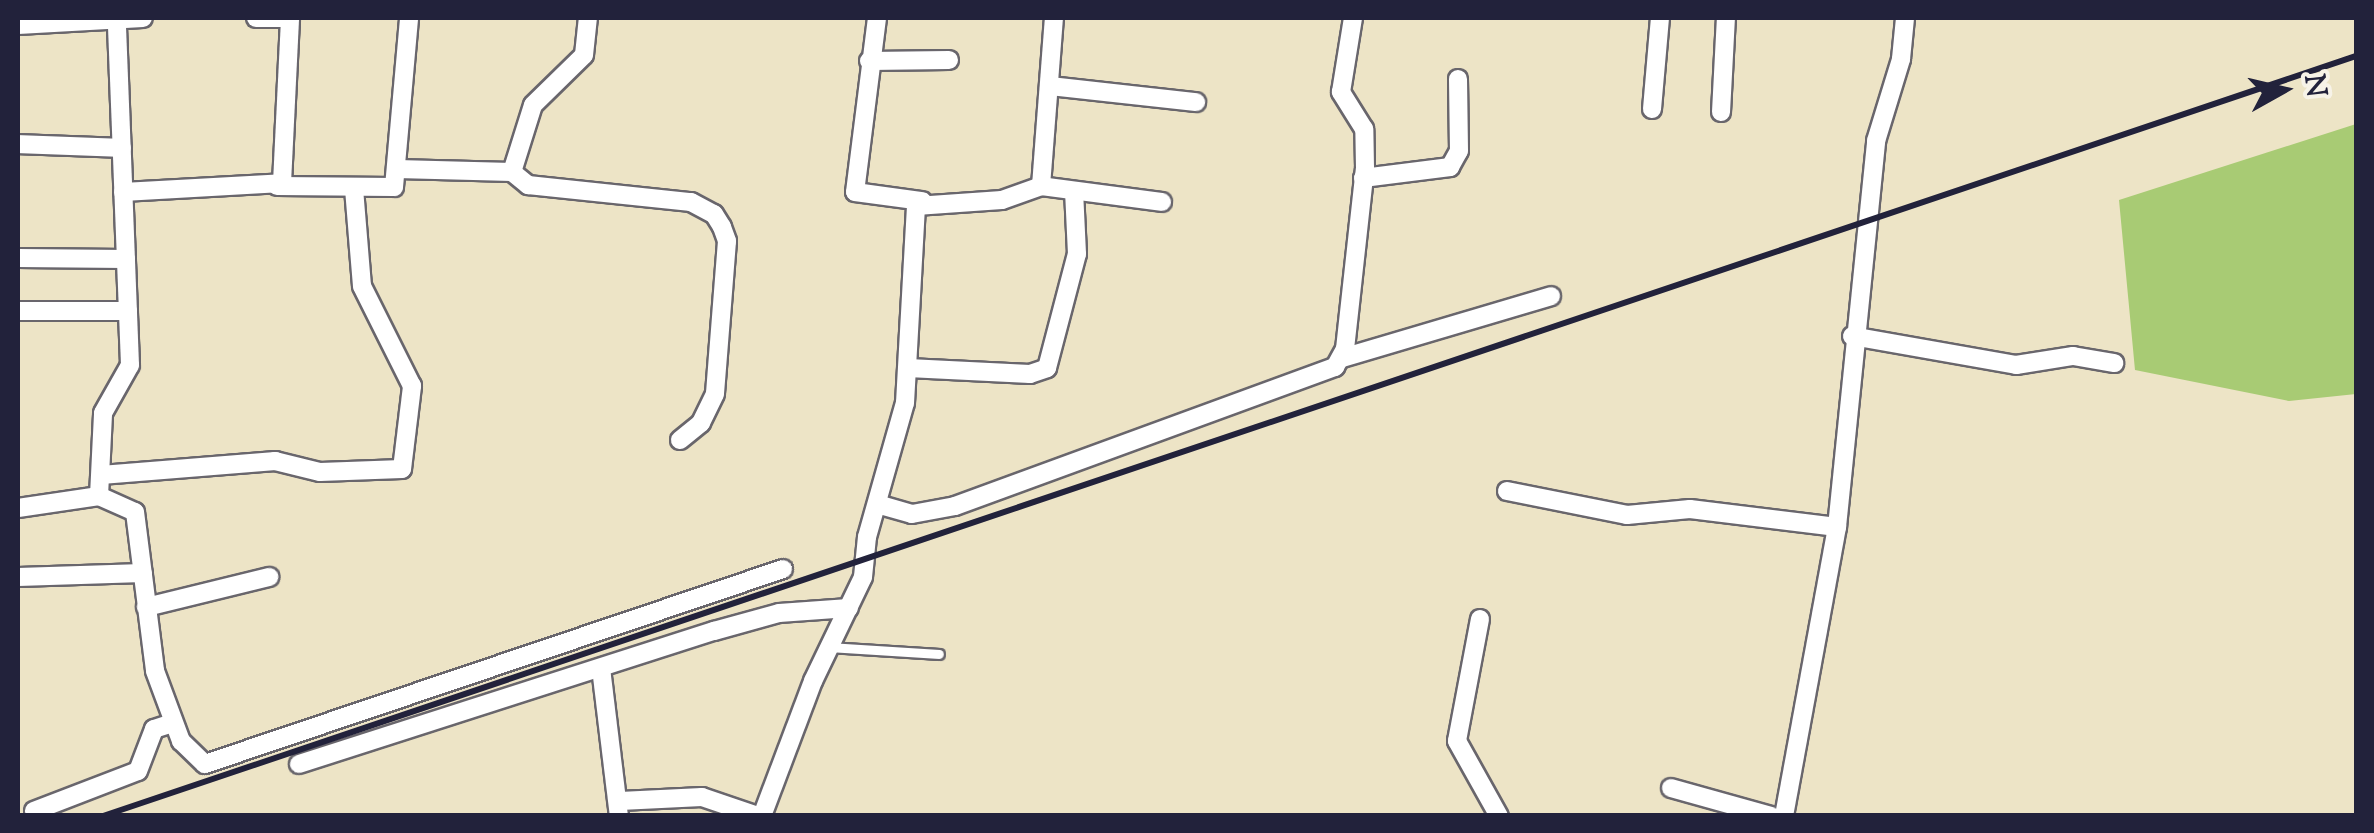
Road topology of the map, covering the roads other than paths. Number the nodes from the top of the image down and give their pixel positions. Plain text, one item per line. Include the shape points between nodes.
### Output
1 (143, 18) edge
2 (256, 18) edge
3 (288, 18) edge
4 (409, 18) edge
5 (588, 18) edge
6 (876, 18) edge
7 (1054, 18) edge
8 (1353, 18) edge
9 (1660, 18) edge
10 (1726, 18) edge
11 (1905, 18) edge
12 (18, 24) edge
13 (117, 24) junction
14 (948, 60) dead end
15 (869, 61) junction
16 (1458, 79) dead end
17 (1050, 86) junction
18 (1196, 102) dead end
19 (1652, 110) dead end
20 (1721, 112) dead end
21 (18, 144) edge
22 (122, 148) junction
23 (397, 170) junction
24 (512, 172) junction
25 (1364, 178) junction
26 (277, 186) junction
27 (1042, 186) junction
28 (354, 189) junction
29 (123, 192) junction
30 (1074, 192) junction
31 (922, 202) junction
32 (1162, 202) dead end
33 (18, 258) edge
34 (126, 259) junction
35 (1551, 296) dead end
36 (18, 311) edge
37 (128, 311) junction
38 (1852, 336) junction
39 (1342, 358) junction
40 (2114, 362) dead end
41 (908, 368) junction
42 (680, 440) dead end
43 (102, 475) junction
44 (1507, 491) dead end
45 (98, 496) junction
46 (877, 504) junction
47 (18, 508) edge
48 (1837, 527) junction
49 (783, 569) dead end
50 (142, 573) junction
51 (18, 577) edge
52 (269, 577) dead end
53 (146, 607) junction
54 (848, 608) junction
55 (1480, 619) dead end
56 (829, 648) junction
57 (938, 654) dead end
58 (602, 668) junction
59 (172, 719) junction
60 (299, 764) dead end
61 (1671, 788) dead end
62 (620, 808) edge
63 (34, 811) dead end
64 (760, 816) edge
65 (1499, 816) edge
66 (1771, 816) edge
67 (1784, 816) edge

1 - 13 street
2 - 3 street
3 - 26 street via 284,174
4 - 23 street
5 - 24 street via 584,55 532,106
6 - 15 street
7 - 17 street
8 - 25 street via 1341,92 1364,129
9 - 19 street
10 - 20 street
11 - 38 street via 1901,60 1876,141
12 - 13 street
13 - 22 street
14 - 15 street
15 - 31 street via 855,192
16 - 25 street via 1459,151 1450,166
17 - 18 street
17 - 27 street
21 - 22 street
22 - 29 street
23 - 24 street
23 - 28 street via 394,188
24 - 42 street via 528,185 691,202 722,226 726,260 715,394 701,423
25 - 39 street
26 - 28 street
26 - 29 street
27 - 30 street
27 - 31 street via 1002,200
28 - 43 street via 362,286 412,386 402,469 320,472 276,461
29 - 34 street
30 - 32 street
30 - 41 street via 1077,254 1048,368 1030,374
31 - 41 street via 908,264
33 - 34 street
34 - 37 street
35 - 39 street
36 - 37 street
37 - 43 street via 130,364 106,403
38 - 40 street via 2016,365 2073,356
38 - 48 street
39 - 46 street via 1326,372 955,506 912,514
41 - 46 street
43 - 45 street
44 - 48 street via 1627,514 1690,509
45 - 47 street
45 - 50 street via 135,512
46 - 54 street via 862,577
48 - 67 street
49 - 59 street via 210,763 198,760
50 - 51 street
50 - 53 street
52 - 53 street
53 - 59 street via 150,654
54 - 56 street
54 - 58 street via 779,613
55 - 65 street via 1457,741
56 - 57 lane
56 - 64 street
58 - 60 street
58 - 62 street
59 - 63 street via 154,728 138,771
61 - 66 street
62 - 64 street via 702,797

